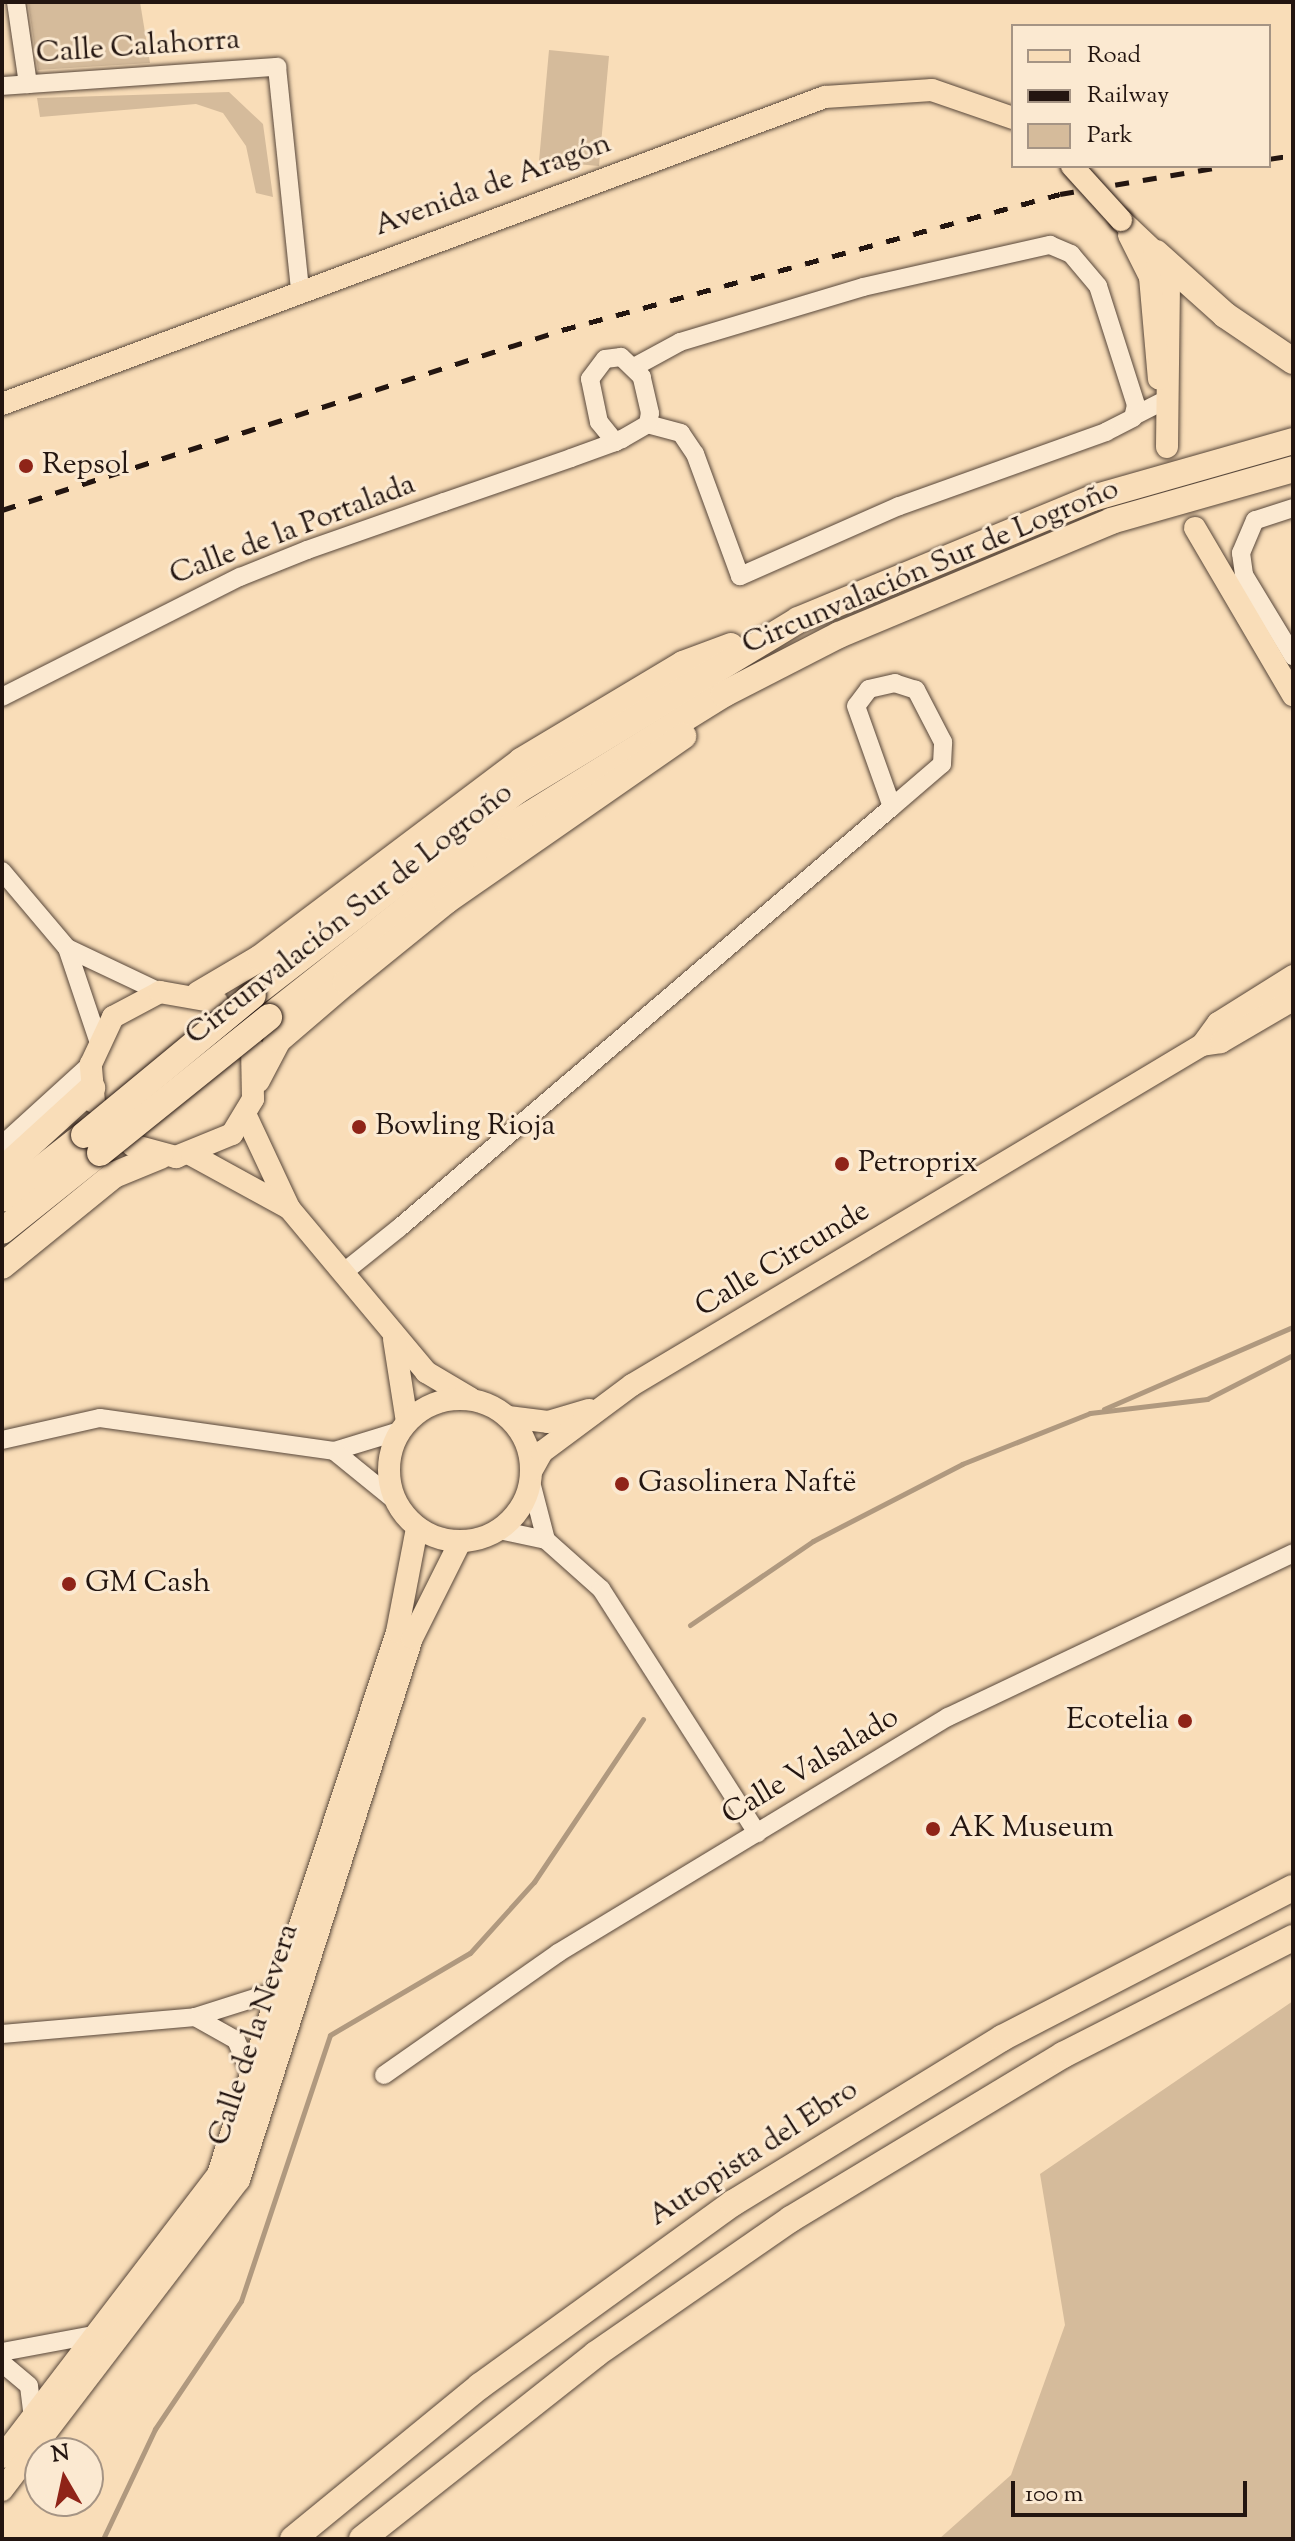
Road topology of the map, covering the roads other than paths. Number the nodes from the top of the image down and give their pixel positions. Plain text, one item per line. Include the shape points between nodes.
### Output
1 (16, 2) edge
2 (28, 84) junction
3 (2, 86) edge
4 (1011, 117) edge
5 (1074, 168) edge
6 (1121, 220) junction
7 (1156, 253) junction
8 (300, 289) junction
9 (1293, 361) edge
10 (636, 366) junction
11 (1160, 403) junction
12 (2, 404) edge
13 (1134, 416) junction
14 (648, 424) junction
15 (1293, 441) edge
16 (615, 442) junction
17 (1293, 469) edge
18 (1293, 508) edge
19 (1195, 528) dead end
20 (902, 611) junction
21 (798, 620) junction
22 (1293, 656) edge
23 (1293, 695) edge
24 (2, 697) edge
25 (892, 807) junction
26 (2, 871) edge
27 (67, 948) junction
28 (1293, 976) edge
29 (160, 992) junction
30 (208, 998) joint
31 (1293, 1000) edge
32 (98, 1040) junction
33 (1202, 1045) junction
34 (252, 1047) dead end
35 (257, 1080) junction
36 (92, 1085) junction
37 (246, 1116) junction
38 (92, 1144) junction
39 (2, 1145) edge
40 (132, 1145) dead end
41 (192, 1155) junction
42 (160, 1156) junction
43 (2, 1170) edge
44 (2, 1199) edge
45 (289, 1208) junction
46 (2, 1231) edge
47 (2, 1266) edge
48 (344, 1272) junction
49 (391, 1330) junction
50 (471, 1399) junction
51 (602, 1406) junction
52 (508, 1417) junction
53 (403, 1427) junction
54 (2, 1440) edge
55 (334, 1451) junction
56 (532, 1476) junction
57 (397, 1502) junction
58 (417, 1528) junction
59 (499, 1530) junction
60 (546, 1540) junction
61 (460, 1542) junction
62 (1293, 1553) edge
63 (757, 1833) junction
64 (1293, 1888) edge
65 (1293, 1938) edge
66 (280, 1990) junction
67 (195, 2017) junction
68 (2, 2034) edge
69 (384, 2075) dead end
70 (254, 2083) junction
71 (98, 2334) junction
72 (2, 2352) edge
73 (2, 2363) edge
74 (33, 2418) junction
75 (2, 2457) edge
76 (2, 2490) edge
77 (293, 2539) edge
78 (362, 2539) edge

1 - 2 street
2 - 3 street, Calle Calahorra
2 - 8 street, Calle Calahorra via 277,67
4 - 8 main road, Avenida de Aragón via 932,90 825,97
5 - 6 main road, bridge
6 - 7 main road
6 - 11 main road via 1150,277
7 - 9 highway via 1225,315
7 - 11 main road via 1169,283 1174,327 1167,447
8 - 12 main road, Avenida de Aragón
10 - 13 street via 680,342 863,287 1050,245 1071,254 1098,286 1120,338
10 - 14 street via 649,395
10 - 16 street via 605,359 590,379 599,422
11 - 13 street
13 - 14 street via 740,576 695,454 681,433
14 - 16 street, Calle de la Portalada
15 - 21 highway, Circunvalación Sur de Logroño via 1093,498
16 - 24 street, Calle de la Portalada via 253,572
17 - 20 highway, Circunvalación Sur de Logroño via 1111,521
18 - 22 street via 1255,520 1241,553 1244,575
19 - 23 main road
20 - 35 highway via 677,739 446,901 278,1040
20 - 38 highway, Circunvalación Sur de Logroño, bridge via 724,694 594,771 458,864 269,1017
21 - 30 highway via 683,664 589,716
21 - 38 highway, Circunvalación Sur de Logroño, bridge via 517,791 253,995
25 - 25 street via 942,764 943,742 916,690 895,683 869,689 856,706
25 - 48 street
26 - 27 street
27 - 29 street
27 - 32 street
28 - 33 main road, Calle Circunde via 1218,1023
29 - 30 main road
29 - 32 main road via 123,1009
31 - 33 main road, Calle Circunde via 1221,1042
32 - 36 main road
33 - 51 main road, Calle Circunde
34 - 35 main road
35 - 37 main road
36 - 39 street
36 - 43 highway
37 - 41 main road via 213,1147
37 - 45 main road
38 - 44 highway, Circunvalación Sur de Logroño
38 - 46 highway, Circunvalación Sur de Logroño
40 - 42 main road
41 - 42 main road
41 - 45 main road
42 - 47 highway via 114,1175
45 - 48 main road
48 - 49 main road
49 - 50 main road via 426,1372
49 - 53 main road
50 - 52 main road
50 - 53 main road via 430,1405
51 - 52 main road, Calle Circunde via 548,1422
51 - 56 main road, Calle Circunde via 542,1452
52 - 56 main road via 521,1432
53 - 55 street
53 - 57 main road via 388,1464
54 - 55 street via 100,1418
55 - 57 street
56 - 59 main road
56 - 60 street
57 - 58 main road
58 - 61 main road
58 - 66 main road, Calle de la Nevera via 397,1632
59 - 60 street
59 - 61 main road
60 - 63 street via 628,1624
61 - 76 main road, Calle de la Nevera via 412,1638 239,2180
62 - 63 street, Calle Valsalado via 948,1717
63 - 69 street, Calle Valsalado via 558,1953
64 - 77 highway, Autopista del Ebro via 1002,2038 759,2186 505,2366
65 - 78 highway via 1049,2063 791,2219 532,2401
66 - 67 street
66 - 70 main road, Calle de la Nevera
67 - 68 street
67 - 70 street via 236,2040
70 - 71 main road, Calle de la Nevera via 200,2204
71 - 72 street
71 - 74 main road, Calle de la Nevera
73 - 74 street via 29,2386
74 - 75 main road, Calle de la Nevera

